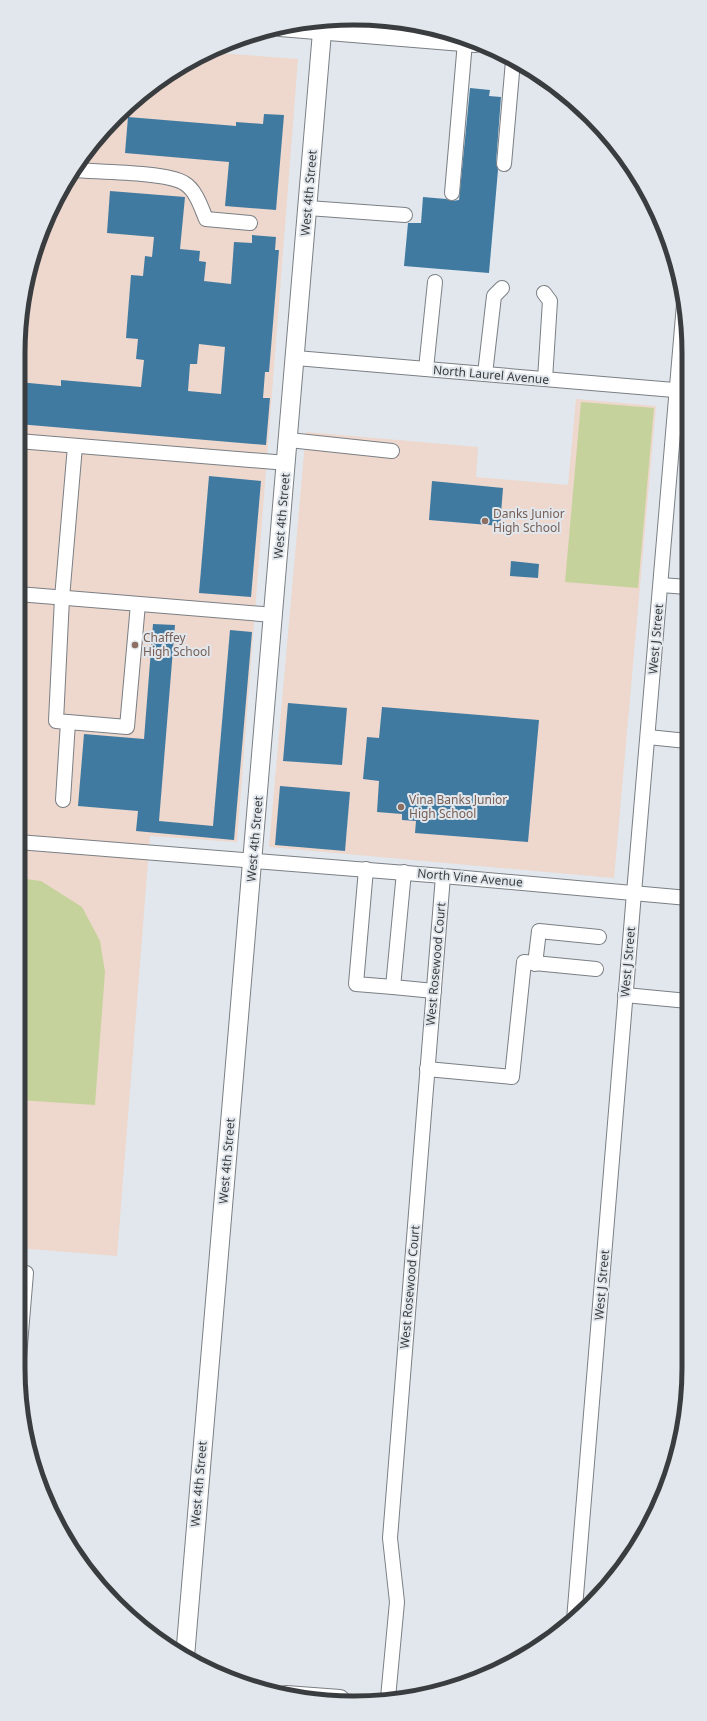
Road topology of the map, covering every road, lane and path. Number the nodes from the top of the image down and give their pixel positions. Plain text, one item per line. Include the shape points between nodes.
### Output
1 (323, 26) edge
2 (327, 26) edge
3 (453, 40) edge
4 (469, 46) edge
5 (513, 66) edge
6 (504, 164) dead end
7 (80, 170) edge
8 (452, 193) dead end
9 (308, 208) junction
10 (405, 215) dead end
11 (250, 223) dead end
12 (435, 282) dead end
13 (502, 288) dead end
14 (544, 293) dead end
15 (296, 358) junction
16 (426, 369) junction
17 (485, 374) junction
18 (545, 379) junction
19 (682, 391) edge
20 (289, 440) junction
21 (25, 442) edge
22 (75, 446) junction
23 (392, 451) dead end
24 (287, 464) junction
25 (661, 585) junction
26 (682, 587) edge
27 (25, 595) edge
28 (62, 598) junction
29 (138, 604) junction
30 (274, 615) junction
31 (68, 722) junction
32 (648, 737) junction
33 (682, 740) edge
34 (63, 800) dead end
35 (25, 843) edge
36 (253, 860) junction
37 (366, 869) junction
38 (404, 872) junction
39 (443, 876) junction
40 (634, 893) junction
41 (682, 897) edge
42 (599, 936) dead end
43 (536, 964) junction
44 (596, 969) dead end
45 (393, 987) junction
46 (434, 991) junction
47 (625, 995) junction
48 (682, 1000) edge
49 (427, 1069) junction
50 (26, 1273) dead end
51 (25, 1285) edge
52 (575, 1610) edge
53 (185, 1649) edge
54 (388, 1694) edge

1 - 9 main road, West 4th Street
2 - 3 main road
4 - 8 street
5 - 6 street
7 - 11 street via 165,177 184,183 197,198 206,220
9 - 10 street
9 - 15 main road, West 4th Street
12 - 16 street
13 - 17 street via 494,296
14 - 18 street via 550,301
15 - 16 street, North Laurel Avenue
15 - 20 main road, West 4th Street
16 - 17 street, North Laurel Avenue
17 - 18 street, North Laurel Avenue
18 - 19 street, North Laurel Avenue
19 - 25 street, West J Street
20 - 23 street
20 - 24 main road, West 4th Street
21 - 22 street
22 - 24 street
22 - 28 street
24 - 30 main road, West 4th Street
25 - 26 street
25 - 32 street, West J Street
27 - 28 street
28 - 29 street
28 - 31 street via 56,721
29 - 30 street
29 - 31 street via 127,728
30 - 36 main road, West 4th Street
31 - 34 street
32 - 33 street
32 - 40 street, West J Street
35 - 36 street, North Vine Avenue
36 - 37 street, North Vine Avenue
36 - 53 main road, West 4th Street
37 - 38 street, North Vine Avenue
37 - 45 street via 356,984
38 - 39 street, North Vine Avenue
38 - 45 street
39 - 40 street, North Vine Avenue
39 - 46 street, West Rosewood Court
40 - 41 street, North Vine Avenue
40 - 47 street, West J Street
42 - 43 street via 538,931
43 - 44 street
43 - 49 street via 524,962 512,1077
45 - 46 street
46 - 49 street, West Rosewood Court
47 - 48 street
47 - 52 street, West J Street
49 - 54 street, West Rosewood Court via 390,1538 397,1602
50 - 51 street

